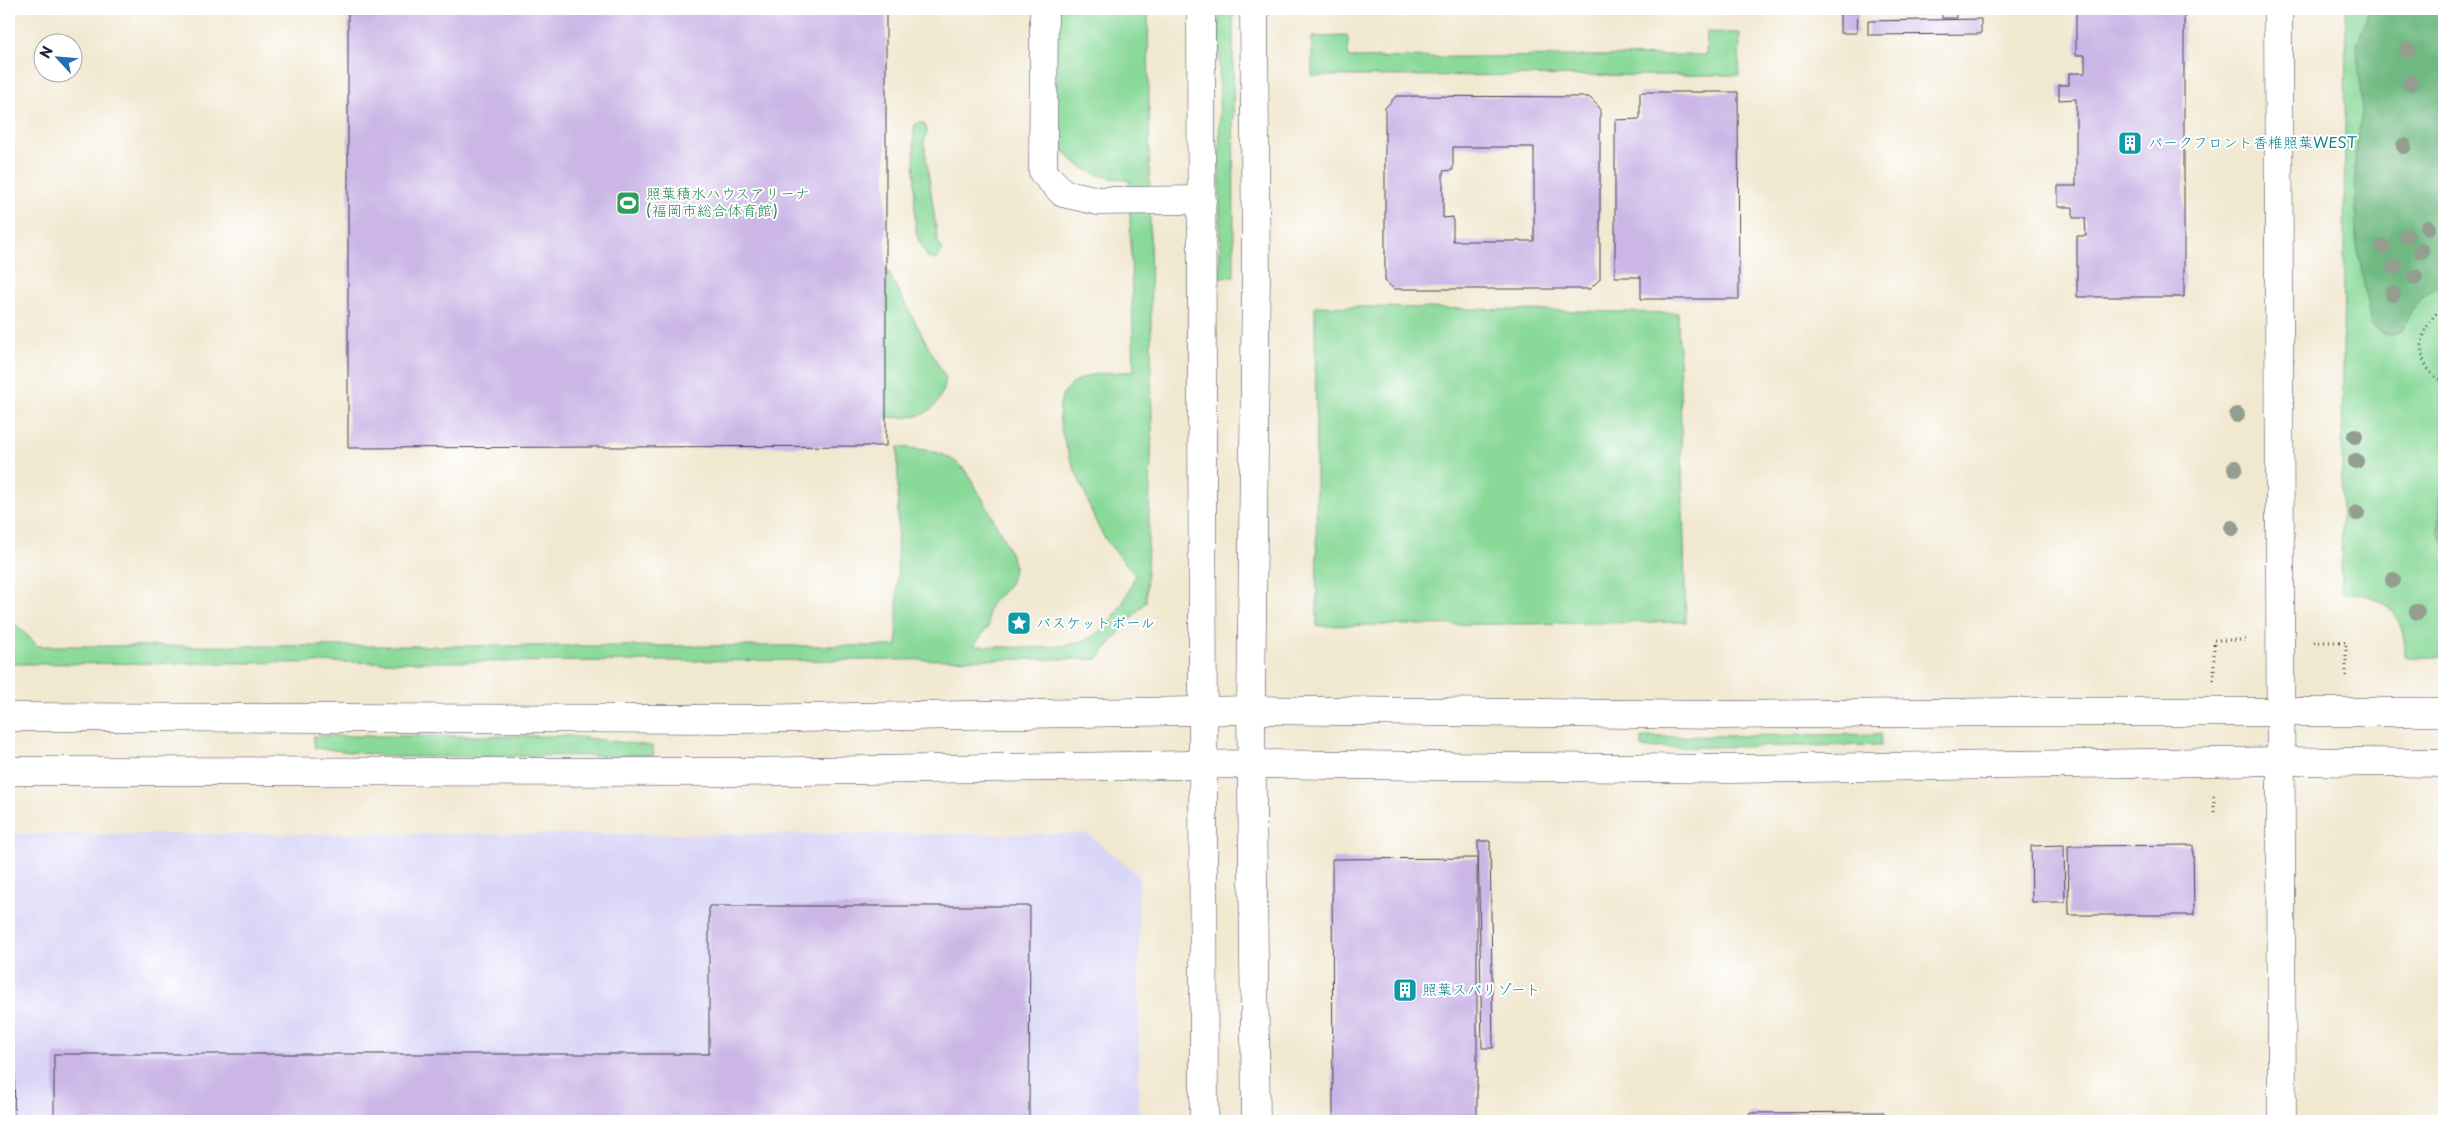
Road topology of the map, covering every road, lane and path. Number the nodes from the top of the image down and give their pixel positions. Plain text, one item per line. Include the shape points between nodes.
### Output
1 (1044, 9) edge
2 (1201, 9) edge
3 (1254, 9) edge
4 (2278, 9) edge
5 (1202, 200) junction
6 (2444, 307) edge
7 (2444, 382) edge
8 (1251, 710) junction
9 (1202, 711) junction
10 (2280, 711) junction
11 (2444, 712) edge
12 (9, 717) edge
13 (2281, 761) junction
14 (2444, 763) edge
15 (1252, 764) junction
16 (1203, 765) junction
17 (9, 771) edge
18 (1204, 1121) edge
19 (1256, 1121) edge
20 (2282, 1121) edge

1 - 5 street via 1043,172 1063,193 1098,201
2 - 5 street
3 - 8 street via 1256,286
4 - 10 street
5 - 9 street
6 - 7 path via 2432,316 2424,329 2421,343 2429,370
8 - 9 street
8 - 10 street via 1724,715
8 - 15 street
9 - 12 street via 742,718
9 - 16 street
10 - 11 street
10 - 13 street
13 - 14 street
13 - 15 street via 1731,769
13 - 20 street
15 - 16 street
15 - 19 street
16 - 17 street via 741,772
16 - 18 street

